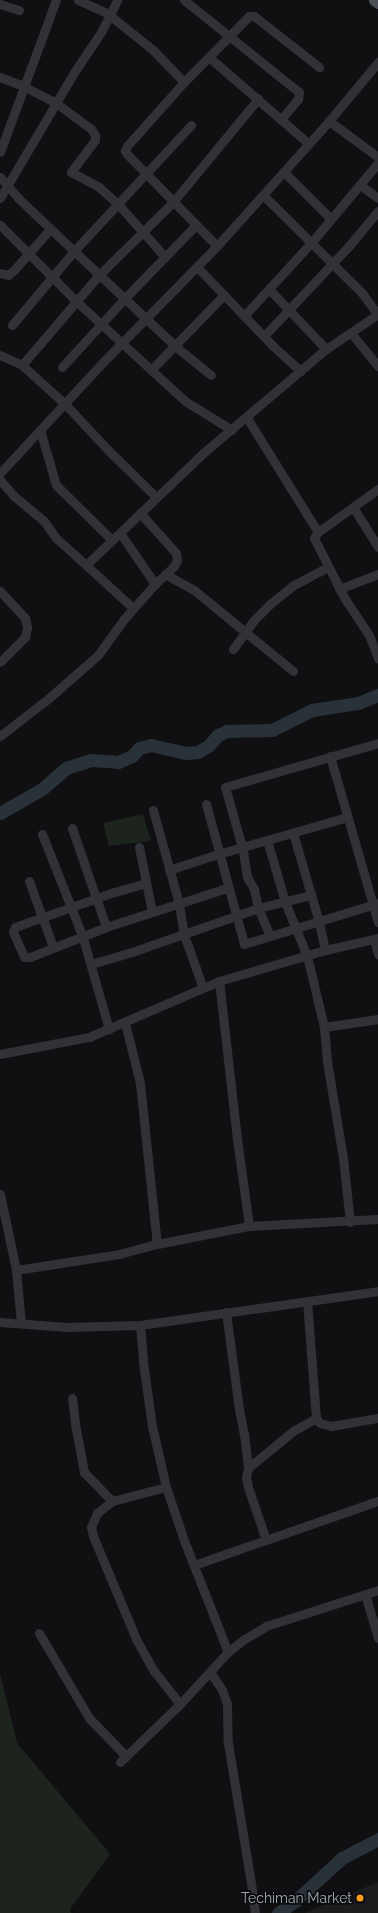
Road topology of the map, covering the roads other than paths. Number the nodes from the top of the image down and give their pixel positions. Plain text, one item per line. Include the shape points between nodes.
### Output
1 (56, 0) edge
2 (78, 0) edge
3 (117, 0) edge
4 (184, 0) edge
5 (374, 0) edge
6 (378, 2) edge
7 (0, 4) edge
8 (19, 10) dead end
9 (109, 15) junction
10 (231, 36) junction
11 (210, 58) junction
12 (378, 62) edge
13 (319, 67) dead end
14 (0, 77) edge
15 (184, 82) junction
16 (23, 86) junction
17 (258, 99) junction
18 (56, 103) junction
19 (281, 119) junction
20 (329, 121) junction
21 (191, 125) dead end
22 (309, 144) junction
23 (0, 152) edge
24 (378, 157) edge
25 (378, 163) edge
26 (284, 172) junction
27 (146, 174) junction
28 (0, 177) edge
29 (360, 185) junction
30 (8, 186) junction
31 (263, 195) junction
32 (0, 198) edge
33 (378, 198) edge
34 (117, 202) junction
35 (173, 202) junction
36 (378, 211) edge
37 (331, 219) junction
38 (0, 225) edge
39 (196, 225) junction
40 (50, 229) junction
41 (142, 231) junction
42 (311, 243) junction
43 (217, 246) junction
44 (74, 251) junction
45 (28, 253) junction
46 (166, 256) junction
47 (332, 264) junction
48 (197, 267) junction
49 (0, 273) edge
50 (99, 275) junction
51 (52, 277) junction
52 (269, 289) junction
53 (224, 295) junction
54 (124, 299) junction
55 (76, 301) junction
56 (288, 310) junction
57 (378, 314) edge
58 (244, 316) junction
59 (146, 319) junction
60 (102, 324) junction
61 (12, 325) dead end
62 (351, 333) junction
63 (264, 336) junction
64 (122, 343) junction
65 (175, 346) junction
66 (326, 349) junction
67 (0, 354) edge
68 (22, 365) junction
69 (62, 366) dead end
70 (378, 366) edge
71 (151, 370) junction
72 (301, 371) junction
73 (211, 375) dead end
74 (65, 404) junction
75 (247, 418) junction
76 (40, 430) junction
77 (232, 430) junction
78 (0, 474) edge
79 (0, 480) edge
80 (378, 489) edge
81 (156, 497) junction
82 (353, 507) junction
83 (140, 513) junction
84 (318, 532) junction
85 (120, 533) junction
86 (112, 540) junction
87 (378, 547) edge
88 (86, 565) junction
89 (327, 567) junction
90 (165, 574) junction
91 (378, 574) edge
92 (155, 584) junction
93 (339, 589) junction
94 (0, 591) edge
95 (134, 608) junction
96 (246, 631) junction
97 (374, 634) edge
98 (233, 649) dead end
99 (378, 658) edge
100 (0, 662) edge
101 (293, 671) dead end
102 (0, 736) edge
103 (378, 743) edge
104 (330, 756) junction
105 (206, 804) dead end
106 (153, 810) dead end
107 (347, 817) junction
108 (72, 828) dead end
109 (293, 833) junction
110 (42, 834) dead end
111 (267, 840) junction
112 (139, 847) dead end
113 (242, 847) junction
114 (218, 854) junction
115 (169, 870) junction
116 (29, 881) dead end
117 (146, 883) junction
118 (227, 888) junction
119 (311, 895) junction
120 (96, 899) junction
121 (285, 902) junction
122 (179, 904) junction
123 (375, 904) edge
124 (72, 908) junction
125 (258, 908) junction
126 (152, 912) junction
127 (42, 918) junction
128 (235, 918) junction
129 (319, 922) junction
130 (378, 922) edge
131 (106, 927) junction
132 (295, 929) junction
133 (82, 935) junction
134 (184, 935) junction
135 (270, 936) junction
136 (376, 939) edge
137 (54, 947) junction
138 (325, 950) junction
139 (378, 954) edge
140 (307, 956) junction
141 (91, 964) junction
142 (219, 981) junction
143 (203, 988) junction
144 (378, 1018) edge
145 (125, 1023) junction
146 (324, 1027) junction
147 (109, 1029) junction
148 (0, 1054) edge
149 (0, 1194) edge
150 (378, 1219) edge
151 (350, 1222) junction
152 (249, 1226) junction
153 (157, 1244) junction
154 (16, 1270) junction
155 (378, 1291) edge
156 (307, 1301) junction
157 (226, 1312) junction
158 (0, 1322) edge
159 (21, 1323) junction
160 (140, 1325) junction
161 (72, 1398) dead end
162 (316, 1418) junction
163 (378, 1418) edge
164 (248, 1468) junction
165 (166, 1487) junction
166 (112, 1501) junction
167 (378, 1501) edge
168 (266, 1540) junction
169 (194, 1565) junction
170 (378, 1590) edge
171 (365, 1594) junction
172 (40, 1633) dead end
173 (378, 1638) edge
174 (228, 1652) junction
175 (210, 1672) junction
176 (180, 1704) junction
177 (254, 1911) edge

1 - 16 street
2 - 9 street
3 - 9 street
4 - 10 street
5 - 6 main road
7 - 8 street
9 - 15 street via 153,50
9 - 18 street
10 - 11 street
10 - 13 street via 252,16
10 - 19 street via 299,92 298,99
11 - 15 street
11 - 17 street
12 - 20 street
14 - 16 street
15 - 27 street via 125,149
16 - 18 street
16 - 23 street
17 - 19 street
17 - 35 street
18 - 30 street
18 - 34 street via 91,129 95,135 95,140 71,172 99,187
19 - 22 street
20 - 22 street
20 - 24 street
21 - 27 street
22 - 26 street
25 - 29 street
26 - 31 street
26 - 37 street
27 - 34 street
27 - 35 street
28 - 30 street
29 - 33 street
29 - 37 street
30 - 32 street
30 - 40 street
31 - 42 street
31 - 43 street
34 - 41 street
34 - 44 street
35 - 39 street
35 - 41 street
36 - 47 street
37 - 42 street
38 - 45 street
39 - 43 street
39 - 46 street
40 - 44 street
40 - 45 street
41 - 46 street
41 - 50 street
42 - 47 street
42 - 52 street
43 - 48 street
44 - 50 street
44 - 51 street
45 - 49 street via 8,275
45 - 51 street
46 - 54 street
47 - 56 street
47 - 57 street via 362,293
48 - 53 street
48 - 59 street
50 - 54 street
50 - 55 street
51 - 55 street
51 - 61 street
52 - 56 street
52 - 58 street
53 - 58 street
53 - 65 street
54 - 59 street
54 - 60 street
55 - 60 street
55 - 68 street
56 - 63 street
56 - 66 street
57 - 62 street
58 - 63 street
59 - 64 street
59 - 65 street
60 - 64 street
60 - 69 street
62 - 66 street
62 - 70 street
63 - 72 street
64 - 71 street
64 - 74 street
65 - 71 street
65 - 73 street
66 - 72 street
67 - 68 street
68 - 74 street
71 - 77 street via 185,401
72 - 75 street
74 - 76 street
74 - 81 street
75 - 77 street
75 - 84 street
76 - 78 street
76 - 86 street via 56,485
77 - 81 street
79 - 88 street
80 - 82 street
81 - 83 street
82 - 84 street
82 - 87 street
83 - 85 street
83 - 90 street via 176,553 177,560 174,566
84 - 89 street via 314,535 314,542
85 - 86 street
85 - 92 street
86 - 88 street
88 - 95 street
89 - 93 street
89 - 96 street via 292,586 270,604
90 - 92 street
90 - 96 street via 194,590
91 - 93 street
92 - 95 street
93 - 97 street
94 - 100 street via 25,618 27,627 25,637
95 - 102 street via 98,654 49,698
96 - 98 street
96 - 101 street
97 - 99 street
103 - 104 street
104 - 107 street
104 - 113 street via 226,785 224,790
105 - 114 street
106 - 115 street
107 - 109 street
107 - 123 street
108 - 120 street
109 - 111 street
109 - 119 street
110 - 124 street
111 - 113 street
111 - 121 street
112 - 117 street
113 - 114 street
113 - 125 street via 247,877 254,888
114 - 115 street
114 - 118 street
115 - 122 street
116 - 127 street
117 - 120 street
117 - 126 street
118 - 122 street
118 - 128 street
119 - 121 street
119 - 129 street
120 - 124 street
120 - 131 street
121 - 125 street
121 - 132 street
122 - 126 street
122 - 134 street
123 - 129 street
123 - 130 street
124 - 127 street
124 - 133 street
125 - 128 street
125 - 135 street
126 - 131 street
127 - 137 street
127 - 137 street via 13,930 20,949 24,957 30,957
128 - 134 street
128 - 135 street via 244,944
129 - 132 street
129 - 138 street
131 - 133 street
132 - 135 street
132 - 140 street
133 - 137 street
133 - 141 street
134 - 141 street
134 - 143 street
136 - 138 street
136 - 139 street
138 - 140 street
140 - 142 street
140 - 146 street
141 - 147 street
142 - 143 street
142 - 152 street
143 - 145 street
144 - 146 street
145 - 147 street
145 - 153 street via 140,1083
146 - 151 street
147 - 148 street via 89,1037
149 - 154 street
150 - 151 street
151 - 152 street
152 - 153 street
153 - 154 street via 120,1254
154 - 159 street
155 - 156 street
156 - 157 street
156 - 162 street
157 - 160 street
157 - 164 street
158 - 159 street
159 - 160 street via 67,1327
160 - 165 street via 152,1426
161 - 166 street via 84,1472
162 - 163 street via 320,1423 331,1426
162 - 164 street via 293,1431
164 - 168 street via 248,1487
165 - 166 street
165 - 169 street
166 - 176 street via 97,1513 91,1527 93,1536 136,1639 154,1671
167 - 168 street
168 - 169 street
169 - 174 street
170 - 171 street
171 - 173 street
171 - 174 street via 266,1626
172 - 176 street via 89,1718 123,1759
174 - 175 street
175 - 176 street
175 - 177 street via 222,1690 227,1704 228,1744

